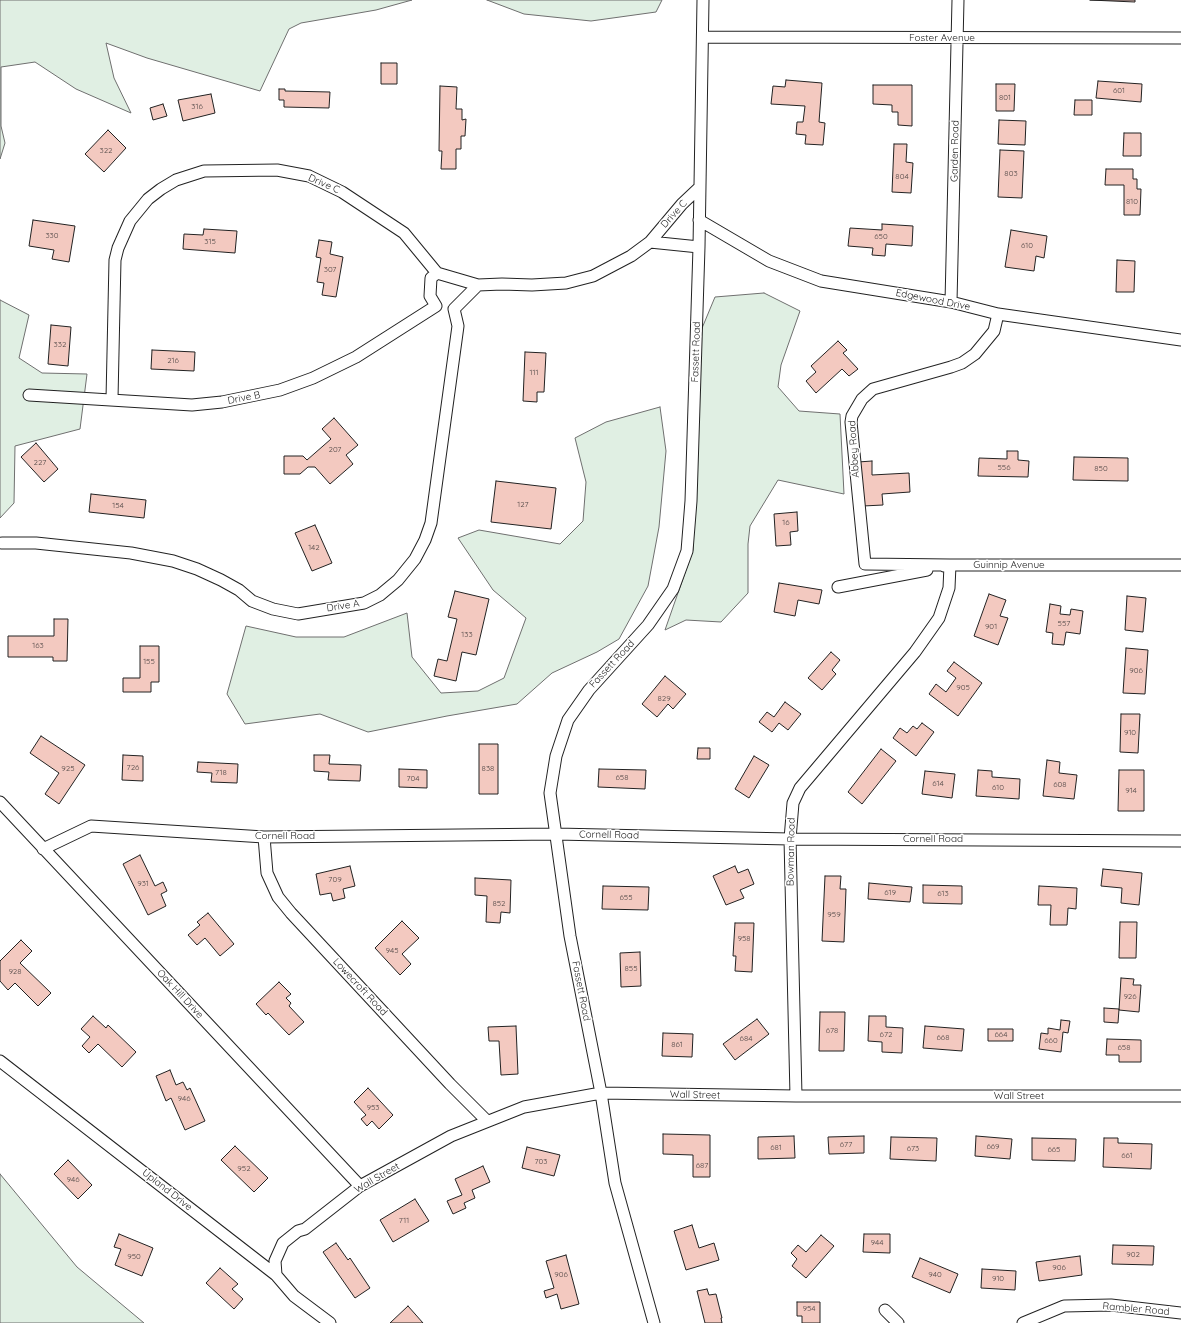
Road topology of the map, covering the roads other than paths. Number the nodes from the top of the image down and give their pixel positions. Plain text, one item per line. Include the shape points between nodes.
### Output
1 (703, 0) edge
2 (958, 0) edge
3 (703, 37) junction
4 (958, 38) junction
5 (1181, 38) edge
6 (700, 187) junction
7 (699, 220) junction
8 (650, 242) junction
9 (699, 247) junction
10 (437, 273) junction
11 (478, 285) junction
12 (951, 302) junction
13 (436, 306) junction
14 (454, 309) junction
15 (998, 314) junction
16 (1181, 340) edge
17 (29, 395) dead end
18 (112, 399) junction
19 (2, 543) dead end
20 (950, 565) junction
21 (1181, 565) edge
22 (838, 587) dead end
23 (0, 802) edge
24 (556, 834) junction
25 (264, 837) junction
26 (790, 838) junction
27 (1181, 841) edge
28 (43, 849) junction
29 (0, 1061) edge
30 (601, 1093) junction
31 (796, 1096) junction
32 (1181, 1096) edge
33 (488, 1121) junction
34 (360, 1186) junction
35 (276, 1275) junction
36 (885, 1310) dead end
37 (1181, 1313) edge
38 (330, 1323) edge
39 (654, 1323) edge
40 (898, 1323) edge
41 (1023, 1323) edge

1 - 3 street, Fassett Road
2 - 4 street, Garden Road
3 - 4 street, Foster Avenue
3 - 6 street, Fassett Road
4 - 5 street, Foster Avenue
4 - 12 street, Garden Road
6 - 7 street, Fassett Road
6 - 8 street, Drive C
7 - 9 street, Fassett Road
7 - 12 street, Edgewood Drive via 769,261 821,281
8 - 9 street, Drive C
8 - 11 street, Drive C via 631,256 593,276 566,283
9 - 24 street, Fassett Road via 691,501 687,551 673,589 648,625 589,690 568,720 556,756 550,793
10 - 11 street, Drive C
10 - 13 street via 431,278 430,296
10 - 18 street, Drive C via 404,233 342,192 309,176 276,170 204,171 176,180 148,199 130,221 118,248 115,260
11 - 14 street
12 - 15 street, Edgewood Drive
13 - 14 street
13 - 18 street, Drive B via 356,357 313,378 280,390 222,402 192,405
14 - 19 street, Drive A via 458,326 431,523 415,560 398,580 380,595 364,603 298,614 252,601 221,580 173,561 131,553 36,543
15 - 16 street, Edgewood Drive
15 - 20 street, Abbey Road via 994,331 975,354 962,363 873,389 858,404 850,422 866,564
17 - 18 street, Drive B
20 - 21 street, Guinnip Avenue
20 - 22 street, Guinnip Avenue
20 - 26 street, Bowman Road via 950,588 939,618 915,652 800,788 793,803
23 - 28 street, Oak Hill Drive
24 - 25 street, Cornell Road
24 - 26 street, Cornell Road
24 - 30 street, Fassett Road via 570,936
25 - 28 street, Cornell Road via 91,826
25 - 33 street, Lowecroft Road via 267,873 278,897 450,1084
26 - 27 street, Cornell Road
26 - 31 street, Bowman Road
28 - 34 street, Oak Hill Drive
29 - 35 street, Upland Drive
30 - 31 street, Wall Street
30 - 33 street, Wall Street via 524,1107
30 - 39 street, Fassett Road via 615,1183
31 - 32 street, Wall Street
33 - 34 street, Wall Street via 451,1136
34 - 35 street, Wall Street via 283,1243 275,1261
35 - 38 street, Upland Drive via 294,1296
36 - 40 street
37 - 41 street, Rambler Road via 1110,1305 1064,1306

